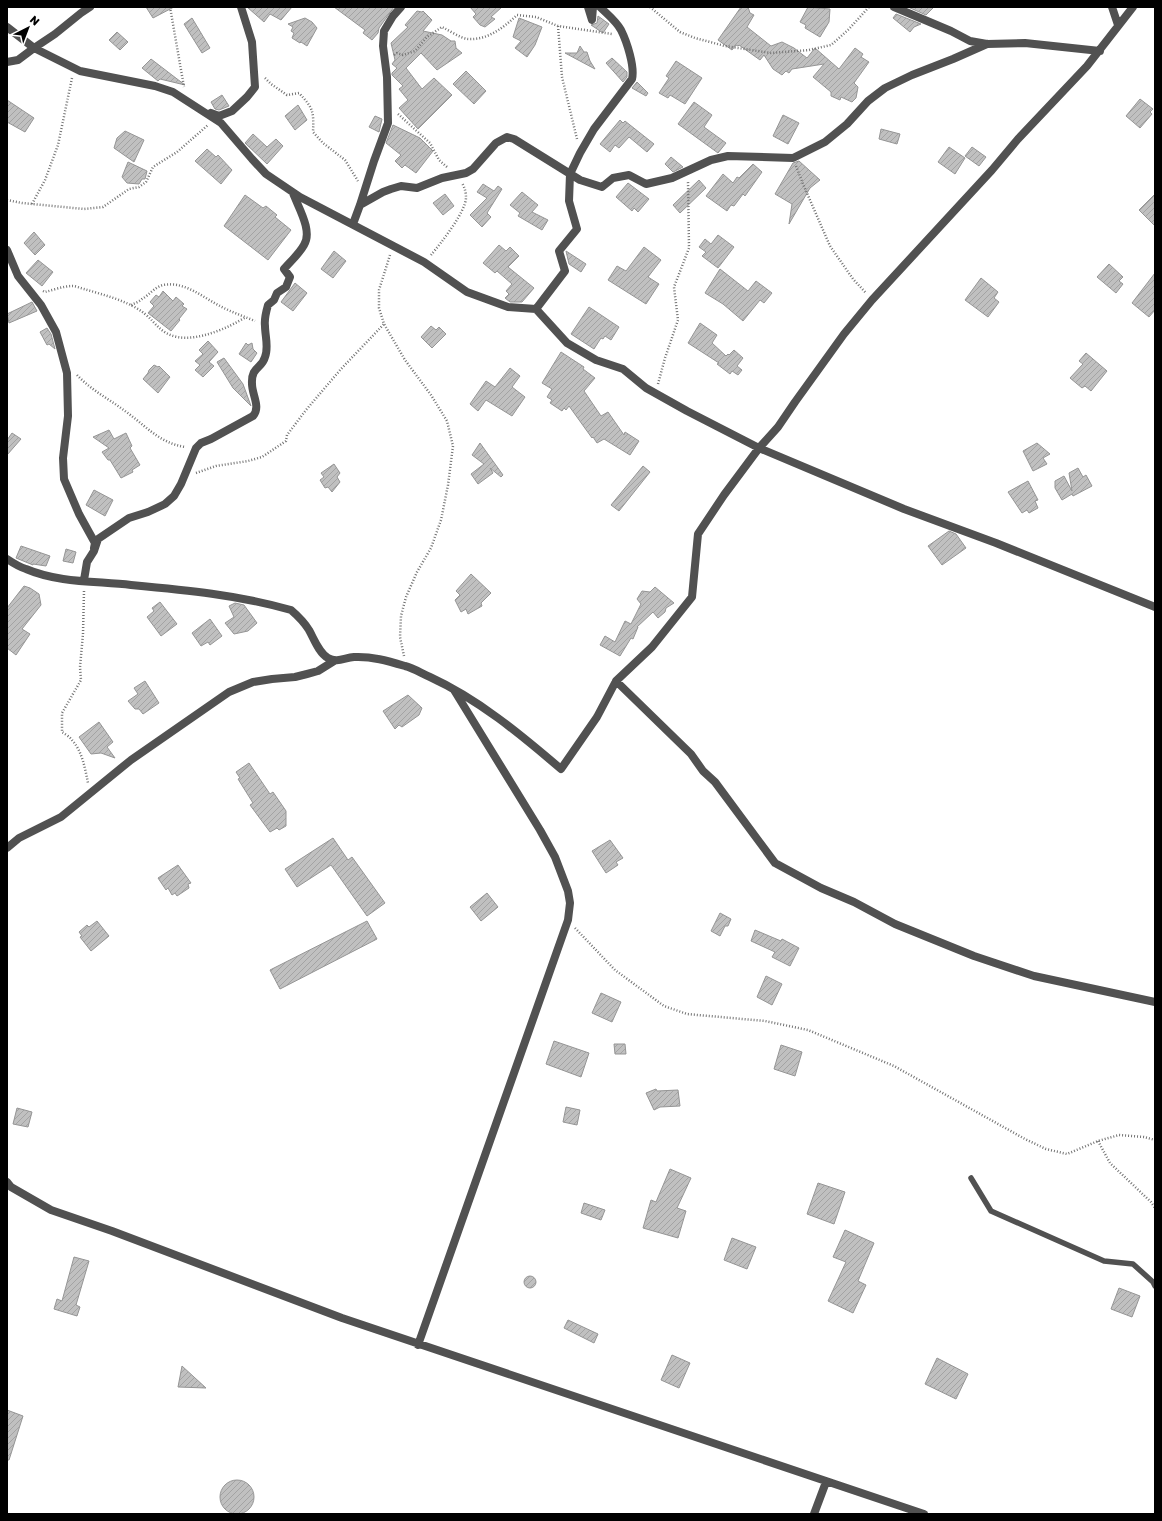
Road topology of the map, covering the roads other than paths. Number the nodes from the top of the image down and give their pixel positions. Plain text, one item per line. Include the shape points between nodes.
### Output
1 (90, 7) edge
2 (240, 7) edge
3 (401, 7) edge
4 (588, 7) edge
5 (593, 7) edge
6 (600, 7) edge
7 (894, 7) edge
8 (1112, 7) edge
9 (1133, 7) edge
10 (1118, 25) junction
11 (7, 27) edge
12 (987, 44) junction
13 (34, 48) junction
14 (1100, 51) junction
15 (7, 62) edge
16 (204, 111) junction
17 (570, 174) junction
18 (293, 193) junction
19 (360, 205) junction
20 (352, 224) junction
21 (7, 250) edge
22 (536, 309) junction
23 (759, 448) junction
24 (94, 551) junction
25 (7, 559) edge
26 (84, 580) junction
27 (1155, 607) edge
28 (334, 661) junction
29 (616, 682) junction
30 (453, 687) junction
31 (7, 848) edge
32 (1155, 1002) edge
33 (971, 1178) dead end
34 (7, 1182) edge
35 (1155, 1286) edge
36 (418, 1345) junction
37 (826, 1482) junction
38 (814, 1514) edge
39 (924, 1514) edge

1 - 13 street
2 - 16 street via 252,42 255,87 232,111 219,116
3 - 19 street via 384,31 388,123
4 - 5 street via 592,20
6 - 17 street via 621,30 632,61 632,79 594,129
7 - 12 street via 951,30 970,41
8 - 10 street
9 - 10 street
10 - 14 street
11 - 13 street
12 - 14 street via 1025,43
12 - 17 street via 885,88 825,142 793,158 728,156 711,160 672,178 646,184 629,175 613,178 602,187
13 - 15 street via 18,60
13 - 16 street via 80,71 173,92
14 - 23 street via 872,300 844,334 778,427
16 - 18 street via 221,123 266,174
17 - 19 street via 507,137 496,143 473,169 458,176 442,178 417,188 401,186 383,192
17 - 22 street via 569,201 577,229 559,251 565,271
18 - 20 street
18 - 24 street via 308,236 305,244 284,269 290,277 286,287 268,305 264,325 266,357 254,370 252,378 256,412 253,416 200,443 174,496 165,504 129,518 113,528 98,539
19 - 20 street
20 - 22 street via 424,262 467,292 508,307
21 - 24 street via 18,276 56,332 67,373 68,416 63,458 64,479 95,543
22 - 23 street via 567,344 596,360 623,369 646,388
23 - 27 street via 904,509
23 - 29 street via 698,534 692,597 652,647
24 - 26 street via 88,562
25 - 26 street via 45,576 64,580
26 - 28 street via 224,595 291,610 308,629 326,656
28 - 30 street via 366,657 407,666
28 - 31 street via 307,674 253,682 229,692 131,760 61,816 19,838
29 - 30 street via 597,717 561,769 515,731
29 - 32 street via 691,754 776,863 895,924 974,956 1034,976
30 - 36 street via 555,857 568,890 570,903 568,920
33 - 35 lane via 991,1211 1104,1261 1133,1264 1154,1282
34 - 36 street via 11,1187 51,1210
36 - 37 street
37 - 38 street
37 - 39 street

